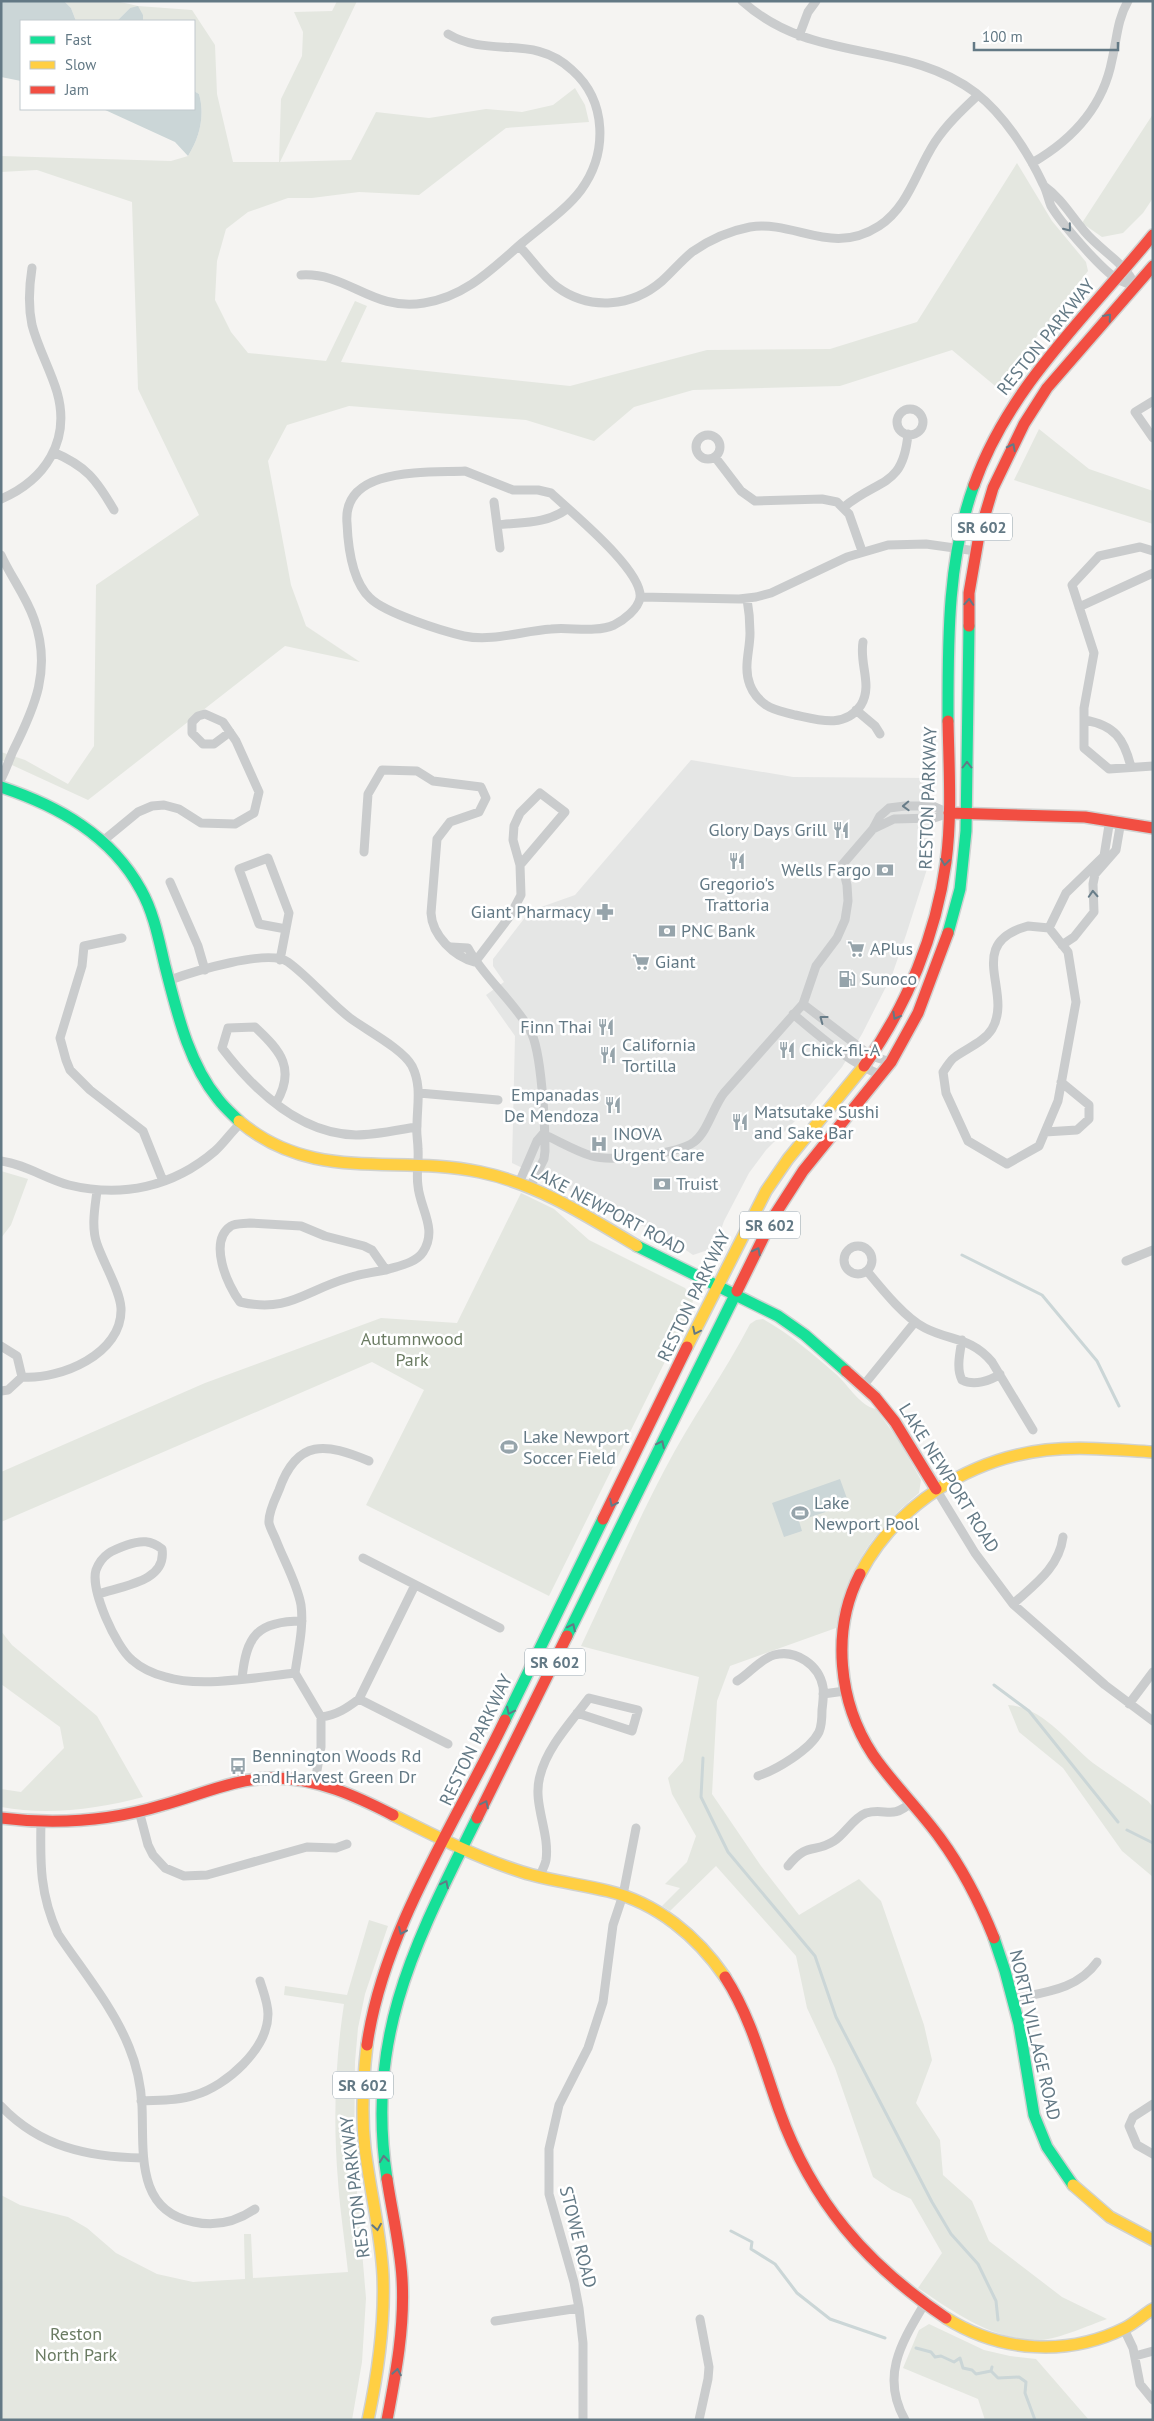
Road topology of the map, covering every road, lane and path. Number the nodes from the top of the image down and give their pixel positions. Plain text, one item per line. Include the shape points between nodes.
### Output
1 (742, 1) edge
2 (816, 1) edge
3 (1128, 1) edge
4 (448, 34) dead end
5 (799, 36) junction
6 (978, 95) junction
7 (1032, 163) junction
8 (1044, 186) junction
9 (1153, 235) edge
10 (519, 246) junction
11 (1153, 266) edge
12 (32, 268) dead end
13 (1124, 270) junction
14 (301, 274) dead end
15 (1116, 278) junction
16 (1135, 286) junction
17 (1153, 401) edge
18 (908, 434) dead end
19 (1153, 438) edge
20 (53, 452) junction
21 (715, 457) junction
22 (1, 499) edge
23 (494, 502) dead end
24 (844, 507) junction
25 (567, 509) junction
26 (114, 510) dead end
27 (497, 525) junction
28 (500, 548) dead end
29 (956, 548) junction
30 (862, 551) junction
31 (976, 551) junction
32 (1153, 551) edge
33 (1, 555) edge
34 (1153, 573) edge
35 (640, 597) junction
36 (747, 598) junction
37 (1079, 607) junction
38 (863, 642) dead end
39 (856, 710) junction
40 (1084, 720) junction
41 (230, 732) dead end
42 (880, 734) dead end
43 (1153, 766) edge
44 (1131, 767) junction
45 (1, 779) edge
46 (1, 787) edge
47 (948, 813) junction
48 (967, 814) junction
49 (1116, 820) junction
50 (1153, 828) edge
51 (104, 840) junction
52 (364, 852) dead end
53 (520, 865) junction
54 (170, 882) dead end
55 (1049, 928) junction
56 (286, 929) junction
57 (122, 938) dead end
58 (1062, 945) junction
59 (280, 960) junction
60 (475, 962) junction
61 (206, 970) junction
62 (170, 980) junction
63 (803, 1004) junction
64 (793, 1014) junction
65 (871, 1056) junction
66 (891, 1062) junction
67 (863, 1068) junction
68 (881, 1075) junction
69 (1061, 1082) junction
70 (419, 1093) junction
71 (498, 1100) dead end
72 (276, 1104) junction
73 (241, 1124) junction
74 (416, 1128) junction
75 (1045, 1132) junction
76 (543, 1134) junction
77 (1, 1161) edge
78 (418, 1166) junction
79 (163, 1182) junction
80 (525, 1185) junction
81 (97, 1191) junction
82 (1153, 1250) edge
83 (1126, 1261) dead end
84 (386, 1270) junction
85 (867, 1271) dead end
86 (718, 1287) junction
87 (735, 1295) junction
88 (915, 1322) junction
89 (962, 1340) junction
90 (1, 1346) edge
91 (1000, 1374) junction
92 (22, 1377) junction
93 (864, 1386) junction
94 (1, 1392) edge
95 (1033, 1430) dead end
96 (1153, 1452) edge
97 (369, 1461) dead end
98 (936, 1489) junction
99 (1063, 1538) dead end
100 (362, 1558) dead end
101 (415, 1585) junction
102 (98, 1594) junction
103 (1013, 1604) junction
104 (302, 1621) junction
105 (500, 1628) dead end
106 (1153, 1672) edge
107 (295, 1673) junction
108 (242, 1679) junction
109 (737, 1682) dead end
110 (846, 1691) junction
111 (823, 1694) junction
112 (359, 1699) junction
113 (1129, 1704) junction
114 (577, 1713) junction
115 (321, 1717) junction
116 (1153, 1721) edge
117 (448, 1744) dead end
118 (758, 1776) dead end
119 (315, 1782) junction
120 (912, 1802) junction
121 (139, 1811) junction
122 (1, 1818) edge
123 (41, 1821) junction
124 (636, 1828) dead end
125 (446, 1840) junction
126 (346, 1844) dead end
127 (463, 1847) junction
128 (788, 1866) dead end
129 (539, 1878) junction
130 (623, 1895) junction
131 (1097, 1962) dead end
132 (260, 1980) dead end
133 (1013, 1999) junction
134 (141, 2101) junction
135 (1153, 2104) edge
136 (1, 2106) edge
137 (1153, 2154) edge
138 (142, 2158) junction
139 (255, 2209) dead end
140 (1153, 2240) edge
141 (925, 2303) junction
142 (579, 2308) junction
143 (1153, 2309) edge
144 (700, 2319) dead end
145 (495, 2321) dead end
146 (1124, 2329) junction
147 (1153, 2351) edge
148 (1135, 2356) junction
149 (1153, 2400) edge
150 (368, 2420) edge
151 (387, 2420) edge
152 (583, 2420) edge
153 (699, 2420) edge
154 (905, 2420) edge

1 - 5 street
2 - 5 street
3 - 7 street via 1119,22 1109,76 1095,106 1059,146
4 - 10 street via 470,44 520,47 548,54 572,70 590,92 596,106 601,135 596,164 589,178 571,201
5 - 6 street via 843,49 927,65 944,72
6 - 7 street via 1003,122
6 - 10 street via 956,114 935,142 898,209 888,220 865,233 838,239 766,226 736,230 704,244 648,292 633,299 606,304 566,294
7 - 8 street
8 - 13 street via 1057,196 1085,233
8 -> 15 street via 1050,204 1059,216 1085,248
9 - 13 main road, RESTON PARKWAY / SR 602
10 - 14 street via 468,288 422,304 390,303 365,295 330,277
11 - 16 main road, RESTON PARKWAY / SR 602
12 - 20 street via 29,302 32,323 60,404 59,434
13 - 15 main road, RESTON PARKWAY / SR 602
13 - 16 street
15 - 16 street
15 - 29 main road, RESTON PARKWAY / SR 602 via 1036,371 1008,413 983,462
31 -> 16 main road, RESTON PARKWAY / SR 602 via 993,488 1024,424 1047,388
17 - 19 street via 1135,412
18 - 24 street via 906,455 898,472
20 - 22 street via 30,483
20 - 26 street via 72,460 91,474
21 - 21 street via 720,448 716,438 706,435 696,442 695,448 701,458
21 - 24 street via 741,491 755,501 822,499
23 - 27 street
24 - 30 street
25 - 27 street via 545,520
25 - 35 street via 624,562 636,582
25 - 35 street via 551,493 513,490 465,471 393,476 358,489 348,502 346,517 358,580 369,598 406,616 465,636 484,638 551,629 599,629 626,617 637,607
27 - 28 street
29 - 30 street via 906,543
29 - 31 street
29 - 47 main road, RESTON PARKWAY / SR 602 via 949,619
30 - 36 street via 771,593
48 -> 31 main road, RESTON PARKWAY / SR 602 via 968,614
32 - 37 street via 1140,547 1099,556 1072,585
33 - 45 street via 34,620 42,664 32,714
34 - 37 street
35 - 36 street
36 - 39 street via 750,634 746,672 760,701 777,710 825,722 844,719
37 - 40 street via 1094,653
38 - 39 street via 862,661 867,688
39 - 42 street
40 - 44 street via 1096,722 1118,734
40 - 44 street via 1084,748 1109,769
41 - 51 street via 259,792 254,813 235,824 201,823 179,809 152,806 138,812
43 - 44 street
46 - 51 main road, LAKE NEWPORT ROAD via 50,805
47 - 48 main road
47 - 63 street via 934,818 894,819 873,829 842,865 848,890 845,920 837,938 813,972
47 -> 65 main road, RESTON PARKWAY / SR 602 via 942,884 926,944 898,1012
48 - 49 main road via 1079,816
48 - 66 main road, RESTON PARKWAY / SR 602 via 960,889 944,949 918,1013
49 - 50 main road
49 - 55 street via 1104,856 1066,893
58 -> 49 street via 1074,937 1094,912 1095,874 1116,850
51 - 62 main road, LAKE NEWPORT ROAD via 133,874 146,898
52 - 60 street via 368,794 382,770 417,771 433,781 481,788 486,798 478,812 450,822 437,839 432,922 439,937 452,947 468,948
53 - 53 street via 514,826 520,813 540,793 565,812
53 - 60 street via 521,895 510,916
54 - 61 street
55 - 58 street
55 - 75 street via 1028,926 1010,931 998,946 993,976 999,1002 991,1031 953,1058 943,1072 946,1093 968,1141 1007,1164 1039,1146
56 - 56 street via 289,913 268,858 238,870 259,924
56 - 59 street
57 - 79 street via 84,946 82,966 60,1038 70,1070 90,1090 143,1131
58 - 69 street via 1068,952 1076,1002
59 - 61 street via 258,957
59 - 70 street via 286,960 349,1018 405,1059 411,1065
60 - 76 street via 514,1007 535,1042
61 - 62 street
62 - 73 main road, LAKE NEWPORT ROAD via 183,1033 197,1069 208,1088
63 - 64 street
65 -> 63 street
64 - 67 street
64 - 76 street via 724,1093 697,1139 680,1150 598,1158
65 - 66 street
65 - 67 main road, RESTON PARKWAY / SR 602
66 - 68 main road, RESTON PARKWAY / SR 602
67 - 68 street
67 - 86 main road, RESTON PARKWAY / SR 602 via 781,1168
87 -> 68 main road, RESTON PARKWAY / SR 602 via 774,1216 798,1179
69 - 75 street via 1058,1101
69 - 75 street via 1089,1105 1089,1120 1077,1130
70 - 71 street
70 - 74 street
72 - 72 street via 235,1066 222,1048 228,1028 255,1027 281,1057 286,1072 284,1089
72 - 74 street via 306,1124 336,1133 357,1135
73 - 78 main road, LAKE NEWPORT ROAD via 280,1147 309,1158 338,1163
73 - 79 street via 200,1162
74 - 78 street
76 - 80 street via 537,1141
76 - 80 street via 544,1159
77 - 81 street
78 - 80 main road, LAKE NEWPORT ROAD via 470,1170
78 - 84 street via 417,1185 428,1219 429,1235 423,1252 408,1263
79 - 81 street via 124,1191
80 - 86 main road, LAKE NEWPORT ROAD
81 - 92 street via 96,1242 121,1308 114,1336 96,1355 82,1363 57,1374
82 - 83 street
84 - 84 street via 372,1250 301,1226 232,1225 224,1232 219,1247 229,1287 240,1302 261,1306 286,1303 348,1278
85 - 88 street
86 - 87 main road, LAKE NEWPORT ROAD
86 -> 125 main road, RESTON PARKWAY / SR 602
87 - 93 main road, LAKE NEWPORT ROAD via 790,1323
127 -> 87 main road, RESTON PARKWAY / SR 602
88 - 89 street
88 - 93 street
89 - 91 street via 985,1353
89 - 91 street via 962,1380 978,1383
90 - 92 street via 17,1356
91 - 95 street
92 - 94 street
93 - 98 main road, LAKE NEWPORT ROAD via 895,1422
96 - 98 main road, NORTH VILLAGE ROAD via 1080,1447 1028,1452 982,1466
97 - 104 street via 328,1447 314,1449 296,1458 283,1477 269,1522 300,1603
98 - 103 street, LAKE NEWPORT ROAD via 980,1560
98 - 110 main road, NORTH VILLAGE ROAD via 903,1513 878,1541 857,1577 841,1639
99 - 103 street via 1052,1568
100 - 101 street
101 - 105 street
101 - 112 street
102 - 102 street via 96,1571 108,1552 136,1542 152,1542 162,1549 164,1559 150,1577
102 - 108 street via 106,1624 130,1660 167,1678 200,1681
103 - 113 street, LAKE NEWPORT ROAD
104 - 107 street
104 - 108 street via 281,1621 254,1637 244,1652
106 - 113 street
107 - 108 street
107 - 115 street
109 - 111 street via 773,1655 793,1655 815,1669
110 - 111 street
110 - 120 main road, NORTH VILLAGE ROAD via 852,1714 867,1746
111 - 118 street via 822,1722 814,1739 777,1768
112 - 115 street via 343,1711
112 - 117 street
113 - 116 street, LAKE NEWPORT ROAD
114 - 114 street via 589,1698 638,1710 632,1731
114 - 129 street via 547,1757 539,1777 546,1859
115 - 119 street via 322,1747
119 - 121 main road via 272,1778 246,1780
119 - 125 main road via 360,1797
120 - 128 street via 898,1812 874,1812 860,1816 834,1842 803,1851
120 - 133 main road, NORTH VILLAGE ROAD via 936,1831 972,1890 1000,1954
121 - 123 main road via 94,1819
121 - 126 street via 153,1855 165,1868 184,1876 207,1875 307,1847 336,1848
122 - 123 main road
123 - 134 street via 41,1880 51,1918 58,1934 120,2028 136,2066
124 - 130 street, STOWE ROAD
125 - 127 main road
125 -> 150 main road, RESTON PARKWAY / SR 602 via 391,1958 377,2000 366,2054 363,2119 366,2161 382,2255 383,2300 379,2363
127 - 129 main road
151 -> 127 main road, RESTON PARKWAY / SR 602 via 400,2347 402,2296 397,2232 383,2142 385,2058 392,2018 406,1971
129 - 130 main road
130 - 141 main road via 673,1921 719,1967 740,2003 792,2144 818,2195 873,2262
130 - 142 street, STOWE ROAD via 612,1925 604,1995 596,2027 559,2105 548,2149 549,2194
131 - 133 street via 1089,1973 1073,1984
132 - 134 street via 266,2000 267,2021 260,2040 241,2066 224,2081 194,2096
133 - 140 main road, NORTH VILLAGE ROAD via 1030,2098 1049,2152 1088,2201 1120,2224
134 - 138 street
135 - 137 street via 1133,2117 1129,2126 1137,2145
136 - 138 street via 21,2124 58,2145 105,2158
138 - 139 street via 154,2196 176,2216 191,2222 217,2225 244,2217
141 - 146 main road via 971,2332 1025,2346 1082,2343
141 - 154 street via 904,2338 895,2363 895,2392
142 - 145 street
142 - 152 street, STOWE ROAD via 583,2343
143 - 146 main road
144 - 153 street via 709,2367
146 - 148 street
147 - 148 street
148 - 149 street via 1140,2384

